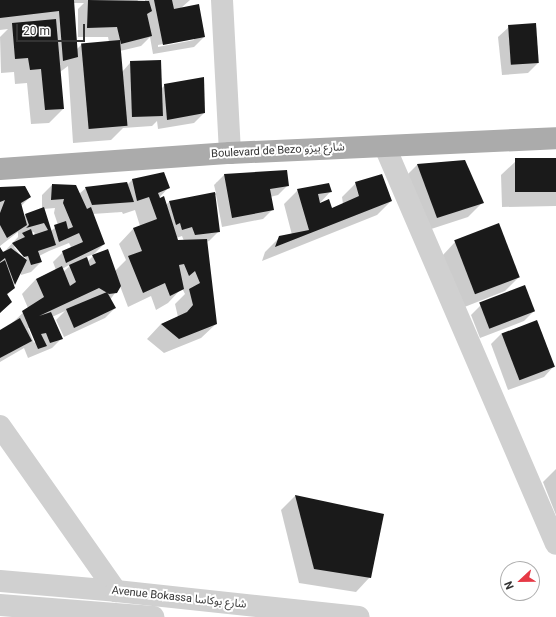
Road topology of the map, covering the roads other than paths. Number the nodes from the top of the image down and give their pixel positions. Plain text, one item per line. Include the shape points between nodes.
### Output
1 (222, 0) edge
2 (556, 138) edge
3 (385, 147) junction
4 (230, 153) junction
5 (0, 169) edge
6 (0, 426) edge
7 (556, 544) edge
8 (0, 580) edge
9 (116, 591) junction
10 (0, 605) edge
11 (153, 617) edge
12 (359, 617) edge

1 - 4 street
2 - 3 main road, Boulevard de Bezo شارع بيزو
3 - 4 main road, Boulevard de Bezo شارع بيزو
3 - 7 street
4 - 5 main road, Boulevard de Bezo شارع بيزو
6 - 9 street
8 - 9 street, Avenue Bokassa شارع بوكاسا
9 - 12 street, Avenue Bokassa شارع بوكاسا
10 - 11 street, Avenue Bokassa شارع بوكاسا

